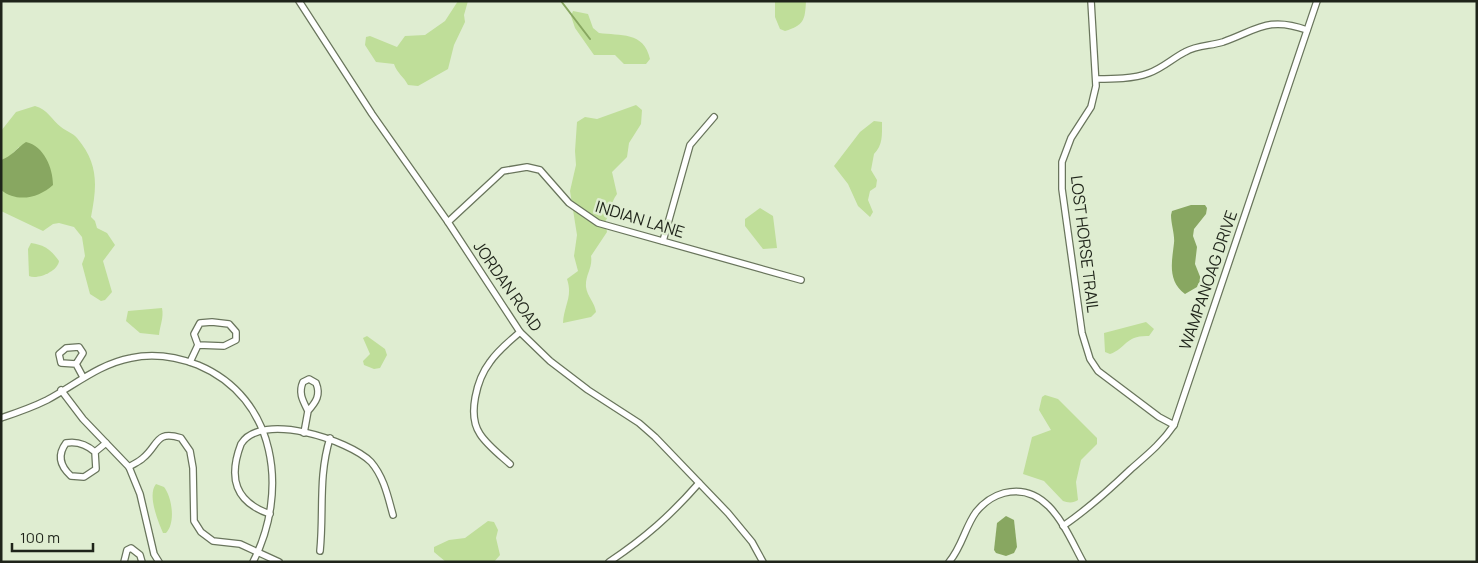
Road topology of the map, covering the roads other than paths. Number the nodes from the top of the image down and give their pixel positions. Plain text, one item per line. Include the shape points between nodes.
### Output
1 (299, 1) edge
2 (1091, 1) edge
3 (1317, 1) edge
4 (1307, 30) junction
5 (1096, 79) junction
6 (714, 116) dead end
7 (448, 222) junction
8 (663, 241) junction
9 (800, 280) dead end
10 (520, 332) junction
11 (198, 345) junction
12 (190, 362) junction
13 (76, 364) dead end
14 (84, 377) junction
15 (62, 390) junction
16 (308, 411) junction
17 (1, 418) edge
18 (1174, 425) junction
19 (264, 430) junction
20 (304, 433) junction
21 (330, 438) junction
22 (106, 443) junction
23 (95, 452) junction
24 (510, 464) dead end
25 (129, 467) junction
26 (698, 483) junction
27 (270, 514) junction
28 (393, 515) dead end
29 (1063, 526) junction
30 (320, 550) dead end
31 (258, 552) junction
32 (154, 554) junction
33 (142, 560) edge
34 (124, 562) edge
35 (159, 562) edge
36 (253, 562) edge
37 (279, 562) edge
38 (609, 562) edge
39 (763, 562) edge
40 (949, 562) edge
41 (1083, 562) edge

1 - 7 street, JORDAN ROAD via 372,114
2 - 5 street, LOST HORSE TRAIL
3 - 4 street, WAMPANOAG DRIVE
4 - 5 street via 1285,24 1265,24 1220,43 1190,49 1149,73
4 - 18 street, WAMPANOAG DRIVE
5 - 18 street, LOST HORSE TRAIL via 1091,107 1071,138 1062,162 1062,189 1082,333 1090,359 1098,371
6 - 8 street via 690,145
7 - 8 street, INDIAN LANE via 504,171 527,167 540,170 569,203 588,218
7 - 10 street, JORDAN ROAD
8 - 9 street, INDIAN LANE
10 - 24 street via 490,362 473,409 480,435
10 - 26 street, JORDAN ROAD via 550,361 588,390 638,422
11 - 11 street via 224,346 236,340 236,332 229,324 200,323 194,334
11 - 12 street
12 - 14 street via 157,356 132,358 112,363
12 - 19 street via 218,376 240,394
13 - 14 street
14 - 15 street
15 - 17 street via 47,400
15 - 22 street
16 - 16 street via 316,402 318,393 316,383 309,379 300,392
16 - 20 street
18 - 29 street, WAMPANOAG DRIVE via 1144,459
19 - 20 street
19 - 27 street via 272,473
19 - 27 street via 252,433 243,441 234,480 250,505
20 - 21 street
21 - 28 street via 358,451 376,469
21 - 30 street via 321,474
22 - 23 street
22 - 25 street
23 - 23 street via 89,446 66,443 60,451 60,461 72,476 84,478 96,469
25 - 31 street via 144,458 159,438 170,435 182,438 190,451 194,521 200,532 213,541 240,544
25 - 32 street via 140,494
26 - 38 street via 644,539
26 - 39 street, JORDAN ROAD via 740,526
27 - 31 street
29 - 40 street via 1052,508 1036,496 1016,491 998,495 978,510
29 - 41 street
31 - 36 street
31 - 37 street
32 - 33 street
32 - 35 street
33 - 34 street via 131,548 127,550

